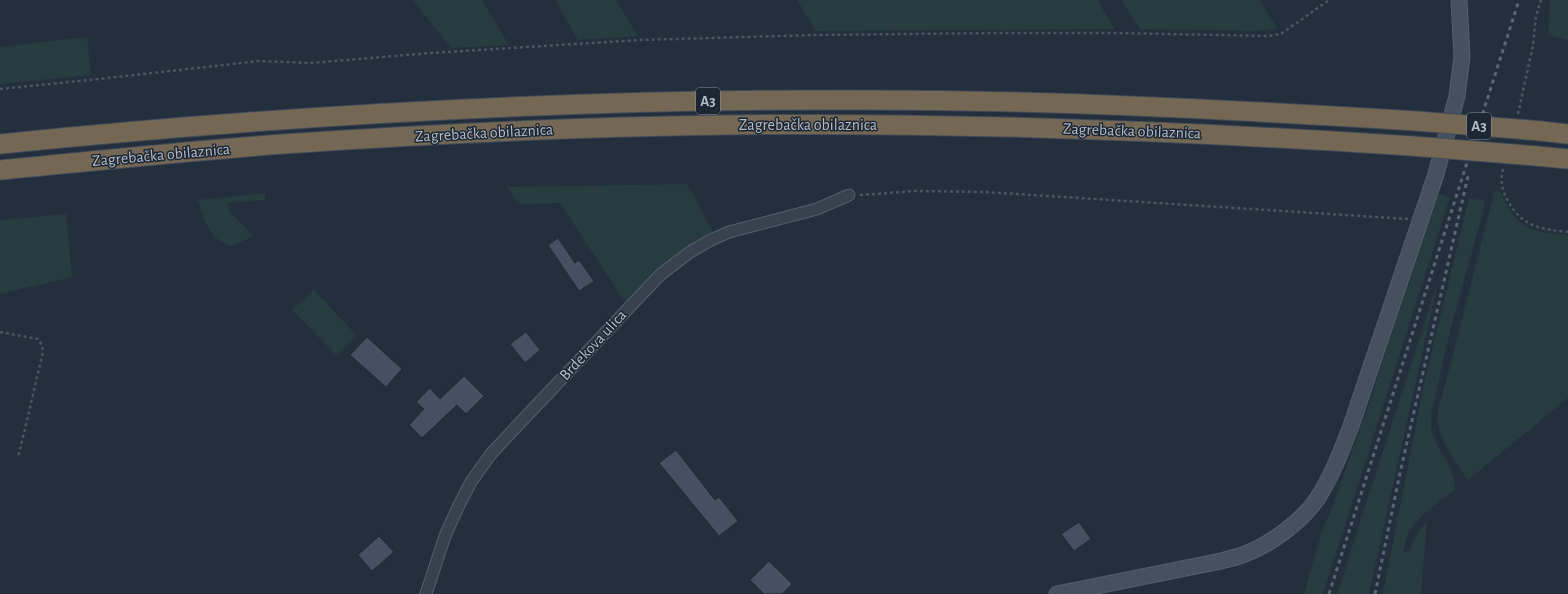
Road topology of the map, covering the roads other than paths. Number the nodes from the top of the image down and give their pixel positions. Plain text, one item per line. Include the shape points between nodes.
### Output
1 (1459, 0) edge
2 (1568, 134) edge
3 (0, 144) edge
4 (1568, 159) edge
5 (0, 170) edge
6 (850, 195) road end
7 (426, 594) edge
8 (1057, 594) edge

1 - 8 street via 1462,57 1460,83 1436,174 1338,460 1316,500 1283,532 1245,554
2 - 3 highway, Zagrebačka obilaznica / A3, bridge via 1416,121 1183,107 1069,103 722,100 264,121
4 - 5 highway, Zagrebačka obilaznica / A3, bridge via 1412,146 1070,128 722,125 602,128 281,144
6 - 7 street, Brdekova ulica via 817,209 729,232 690,252 660,275 490,455 458,506

